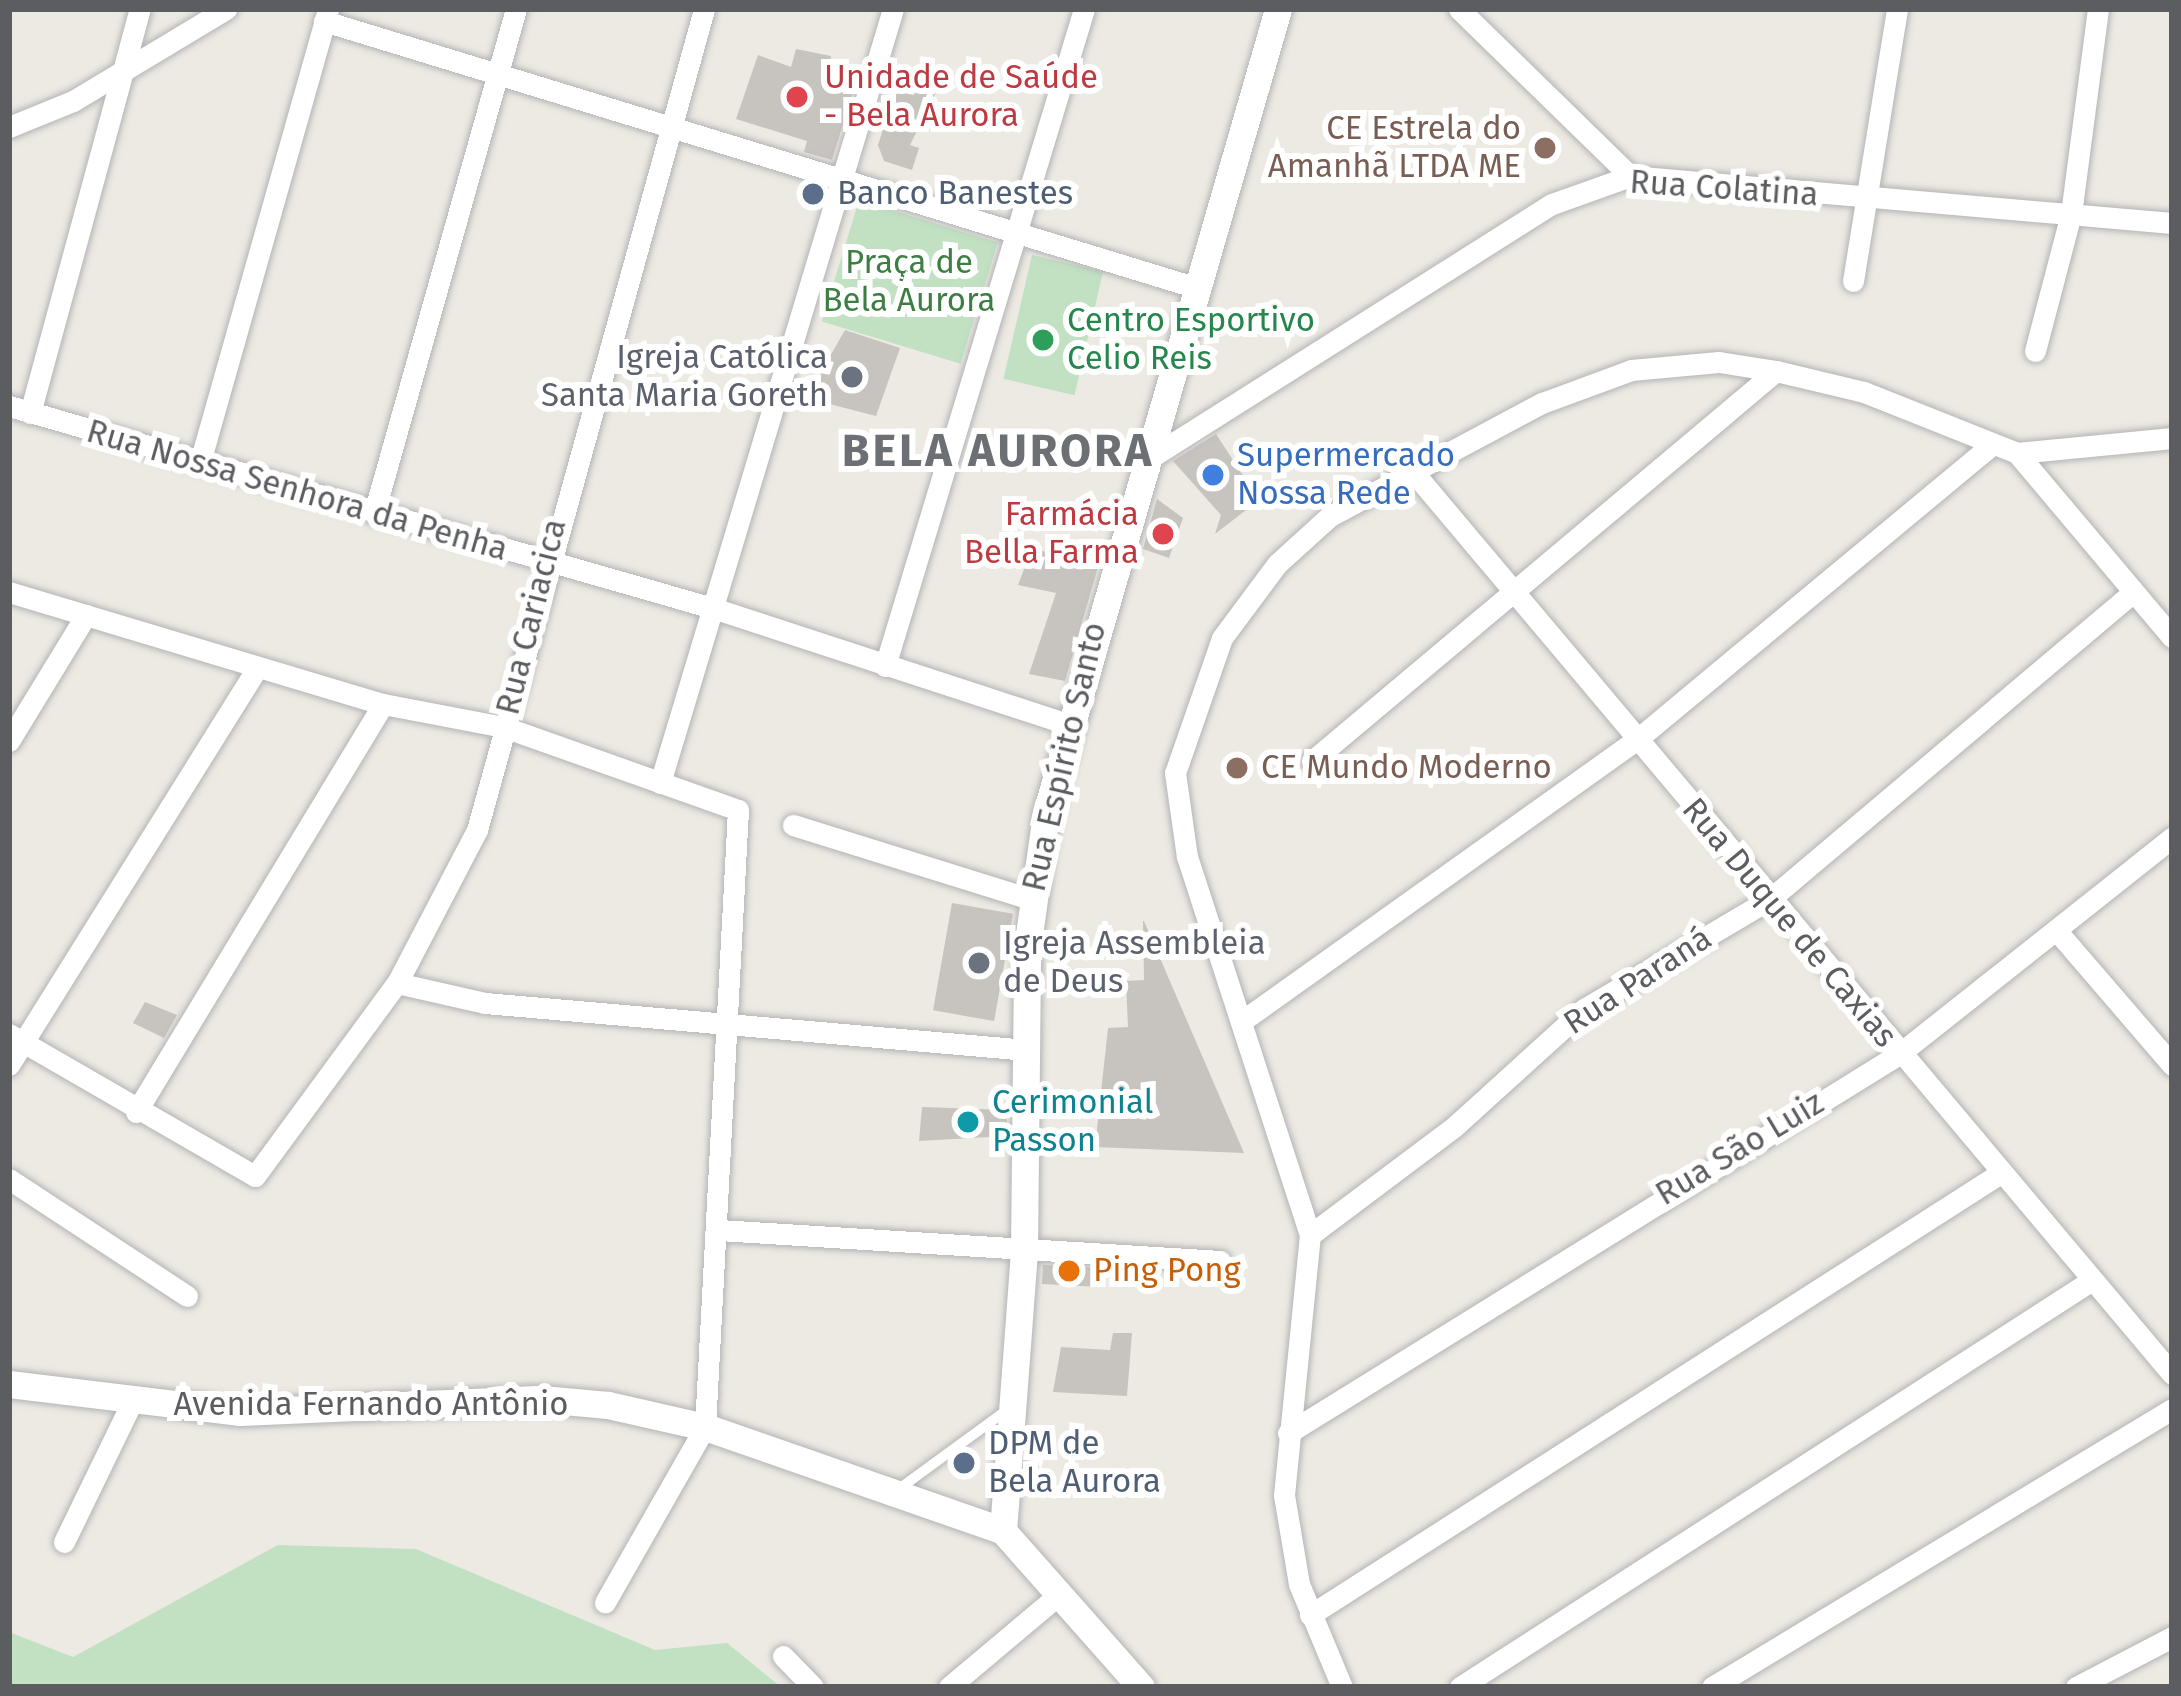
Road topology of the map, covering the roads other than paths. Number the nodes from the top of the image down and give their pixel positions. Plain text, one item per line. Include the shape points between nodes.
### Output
1 (140, 9) edge
2 (226, 9) edge
3 (516, 9) edge
4 (704, 9) edge
5 (893, 9) edge
6 (1084, 9) edge
7 (1278, 9) edge
8 (1459, 9) edge
9 (1897, 9) edge
10 (2098, 9) edge
11 (326, 15) edge
12 (497, 68) junction
13 (117, 76) junction
14 (669, 121) junction
15 (9, 127) edge
16 (841, 172) junction
17 (1630, 176) junction
18 (1868, 199) junction
19 (2071, 214) junction
20 (2172, 223) edge
21 (1015, 232) junction
22 (1853, 281) dead end
23 (1191, 286) junction
24 (2035, 351) dead end
25 (1776, 371) junction
26 (20, 410) edge
27 (2172, 438) edge
28 (1992, 445) junction
29 (2017, 453) junction
30 (200, 462) junction
31 (1139, 465) junction
32 (1410, 468) junction
33 (374, 513) junction
34 (545, 563) junction
35 (9, 592) edge
36 (2133, 592) junction
37 (1515, 598) junction
38 (716, 609) junction
39 (86, 615) junction
40 (2172, 637) edge
41 (885, 666) junction
42 (257, 668) junction
43 (383, 704) junction
44 (1067, 724) junction
45 (504, 727) junction
46 (9, 741) edge
47 (1636, 741) junction
48 (1312, 760) dead end
49 (660, 783) junction
50 (793, 825) dead end
51 (2172, 838) edge
52 (1031, 899) junction
53 (1770, 899) junction
54 (2056, 930) junction
55 (397, 983) junction
56 (723, 1022) junction
57 (1242, 1022) junction
58 (16, 1038) edge
59 (1028, 1050) junction
60 (1899, 1054) junction
61 (9, 1065) edge
62 (2172, 1065) edge
63 (136, 1112) junction
64 (1999, 1174) junction
65 (9, 1179) edge
66 (719, 1230) junction
67 (1310, 1235) junction
68 (1024, 1250) junction
69 (1220, 1261) dead end
70 (2092, 1280) junction
71 (187, 1296) dead end
72 (2172, 1374) edge
73 (9, 1384) edge
74 (130, 1404) junction
75 (1015, 1404) junction
76 (2172, 1409) edge
77 (705, 1427) junction
78 (1288, 1433) junction
79 (895, 1492) junction
80 (1003, 1531) junction
81 (64, 1542) dead end
82 (1057, 1596) junction
83 (604, 1602) dead end
84 (1310, 1615) junction
85 (2172, 1637) edge
86 (783, 1656) dead end
87 (813, 1687) edge
88 (949, 1687) edge
89 (1142, 1687) edge
90 (1342, 1687) edge
91 (1460, 1687) edge
92 (1712, 1687) edge
93 (2076, 1687) edge

1 - 13 street
2 - 13 street
3 - 12 street
4 - 14 street, Rua Cariacica
5 - 16 street
6 - 21 street
7 - 23 street, Rua Espírito Santo
8 - 17 street
9 - 18 street
10 - 19 street
11 - 12 street
11 - 30 street
12 - 14 street
12 - 33 street
13 - 15 street
13 - 26 street
14 - 16 street
14 - 34 street, Rua Cariacica
16 - 21 street
16 - 38 street
17 - 18 street, Rua Colatina
17 - 31 street, Rua Colatina via 1552,204
18 - 19 street, Rua Colatina
18 - 22 street
19 - 20 street, Rua Colatina
19 - 24 street
21 - 23 street
21 - 41 street
23 - 31 street, Rua Espírito Santo
25 - 28 street via 1864,392
25 - 32 street via 1719,362 1631,370
25 - 37 street
26 - 30 street, Rua Nossa Senhora da Penha
27 - 29 street
28 - 29 street
28 - 47 street
29 - 36 street
30 - 33 street, Rua Nossa Senhora da Penha
31 - 44 street, Rua Espírito Santo
32 - 37 street, Rua Duque de Caxias
32 - 57 street via 1330,516 1277,564 1222,638 1192,704 1175,773 1187,857
33 - 34 street, Rua Nossa Senhora da Penha
34 - 38 street, Rua Nossa Senhora da Penha
34 - 45 street, Rua Cariacica
35 - 39 street
36 - 40 street
36 - 53 street, Rua Paraná
37 - 47 street, Rua Duque de Caxias
37 - 48 street
38 - 41 street, Rua Nossa Senhora da Penha
38 - 49 street
39 - 42 street
39 - 46 street
41 - 44 street, Rua Nossa Senhora da Penha
42 - 43 street
42 - 58 street
43 - 45 street
43 - 63 street
44 - 52 street, Rua Espírito Santo
45 - 49 street
45 - 55 street, Rua Cariacica via 477,830
47 - 53 street, Rua Duque de Caxias
47 - 57 street
49 - 56 street via 738,810
50 - 52 street
51 - 54 street, Rua São Luiz
52 - 59 street, Rua Espírito Santo
53 - 60 street, Rua Duque de Caxias
53 - 67 street, Rua Paraná via 1584,1009 1455,1126
54 - 60 street, Rua São Luiz
54 - 62 street
55 - 56 street via 485,1004
55 - 63 street, Rua Cariacica via 255,1176
56 - 59 street
56 - 66 street
57 - 67 street
58 - 61 street
58 - 63 street
59 - 68 street, Rua Espírito Santo
60 - 64 street, Rua Duque de Caxias
60 - 78 street, Rua São Luiz
64 - 70 street, Rua Duque de Caxias
64 - 84 street
65 - 71 street
66 - 68 street
66 - 77 street
67 - 78 street
68 - 69 street
68 - 75 street, Rua Espírito Santo
70 - 72 street, Rua Duque de Caxias
70 - 91 street
73 - 74 street, Avenida Fernando Antônio
74 - 77 street, Avenida Fernando Antônio via 287,1412 542,1399
74 - 81 street
75 - 79 lane
75 - 80 street, Rua Espírito Santo
76 - 92 street
77 - 79 street, Avenida Fernando Antônio
77 - 83 street
78 - 84 street via 1287,1523
79 - 80 street, Avenida Fernando Antônio
80 - 82 street
82 - 88 street
82 - 89 street
84 - 90 street
85 - 93 street
86 - 87 street

